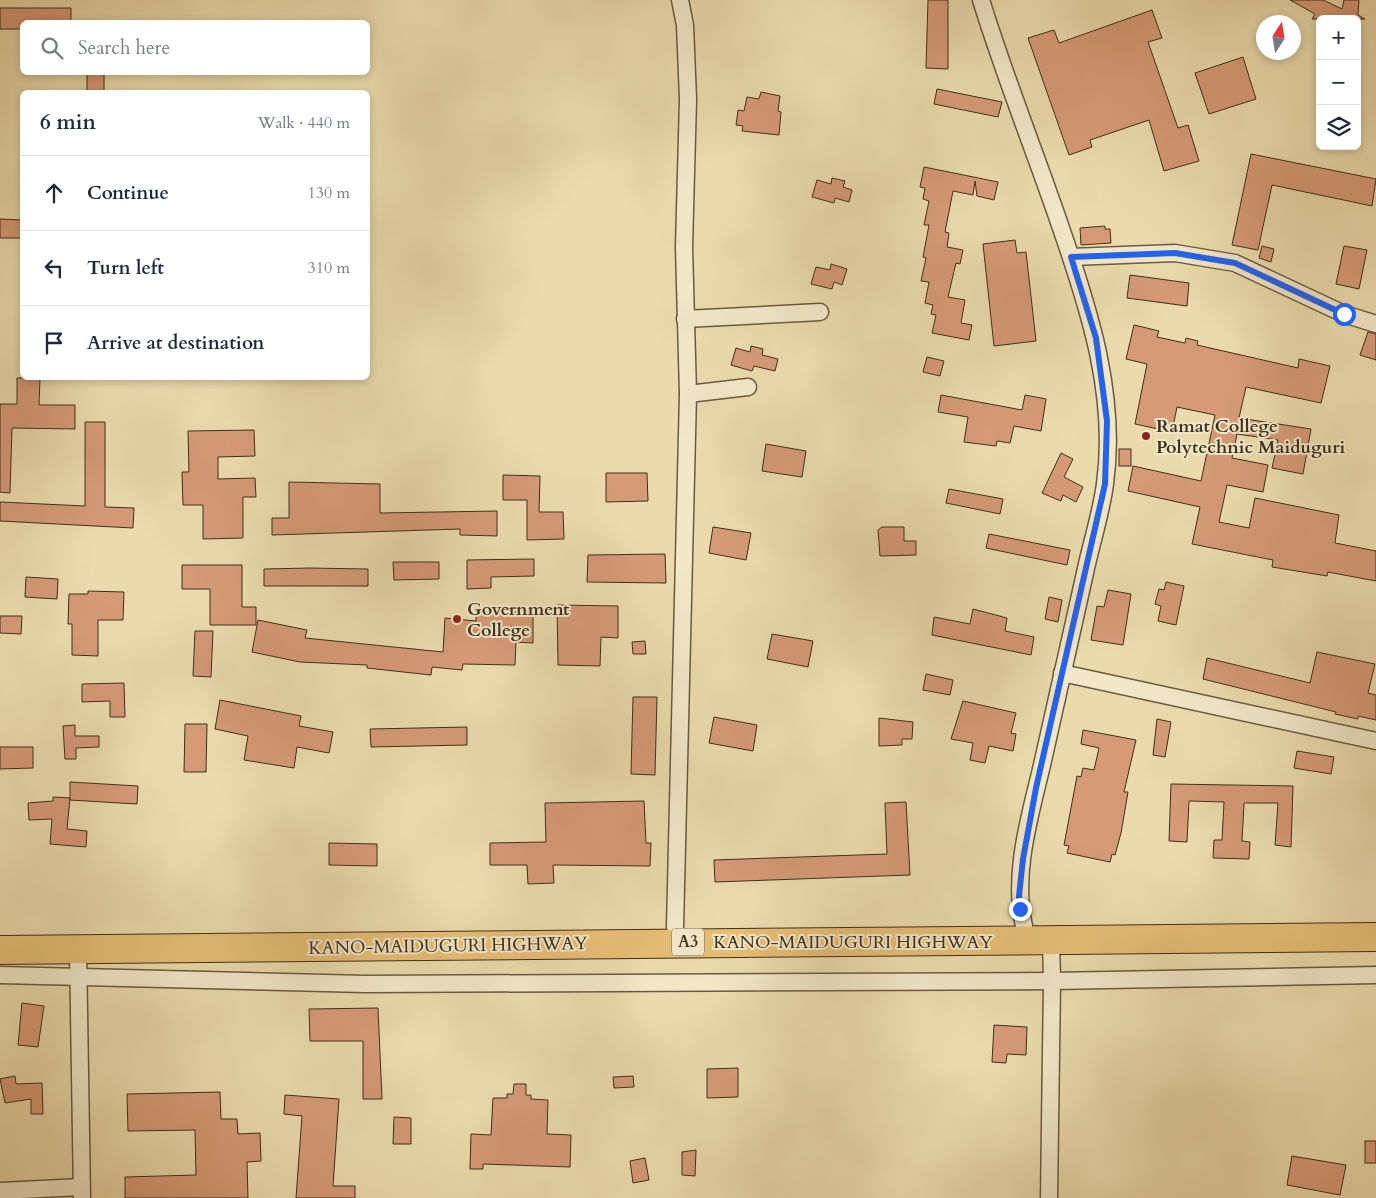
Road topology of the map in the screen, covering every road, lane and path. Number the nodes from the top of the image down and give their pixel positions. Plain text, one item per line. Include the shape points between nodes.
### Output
1 (680, 0) edge
2 (981, 0) edge
3 (1071, 257) junction
4 (820, 312) dead end
5 (685, 319) junction
6 (1376, 324) edge
7 (748, 387) dead end
8 (688, 394) junction
9 (1062, 673) junction
10 (1376, 741) edge
11 (1376, 920) edge
12 (1024, 926) junction
13 (674, 927) junction
14 (0, 931) edge
15 (1376, 937) edge
16 (1050, 941) junction
17 (0, 950) edge
18 (78, 963) junction
19 (1376, 975) edge
20 (0, 976) edge
21 (1052, 981) junction
22 (0, 1191) edge
23 (82, 1193) edge
24 (1049, 1198) edge

1 - 5 street via 685,25 688,100
2 - 3 street via 1002,68
3 - 6 street via 1175,253 1235,263 1344,314
3 - 9 street via 1096,338 1107,421 1105,484
4 - 5 street
5 - 8 street
7 - 8 street
8 - 13 street
9 - 10 street
9 - 12 street via 1023,859 1019,896
11 - 12 highway, KANO-MAIDUGURI HIGHWAY / A3
12 - 13 highway, KANO-MAIDUGURI HIGHWAY / A3
13 - 14 highway, KANO-MAIDUGURI HIGHWAY / A3 via 333,932
15 - 16 highway, KANO-MAIDUGURI HIGHWAY / A3
16 - 18 highway, KANO-MAIDUGURI HIGHWAY / A3 via 655,942 349,948
16 - 21 street
17 - 18 highway, KANO-MAIDUGURI HIGHWAY / A3
18 - 20 street
18 - 21 street via 365,984
18 - 23 street
19 - 21 street
21 - 24 street
22 - 23 street

